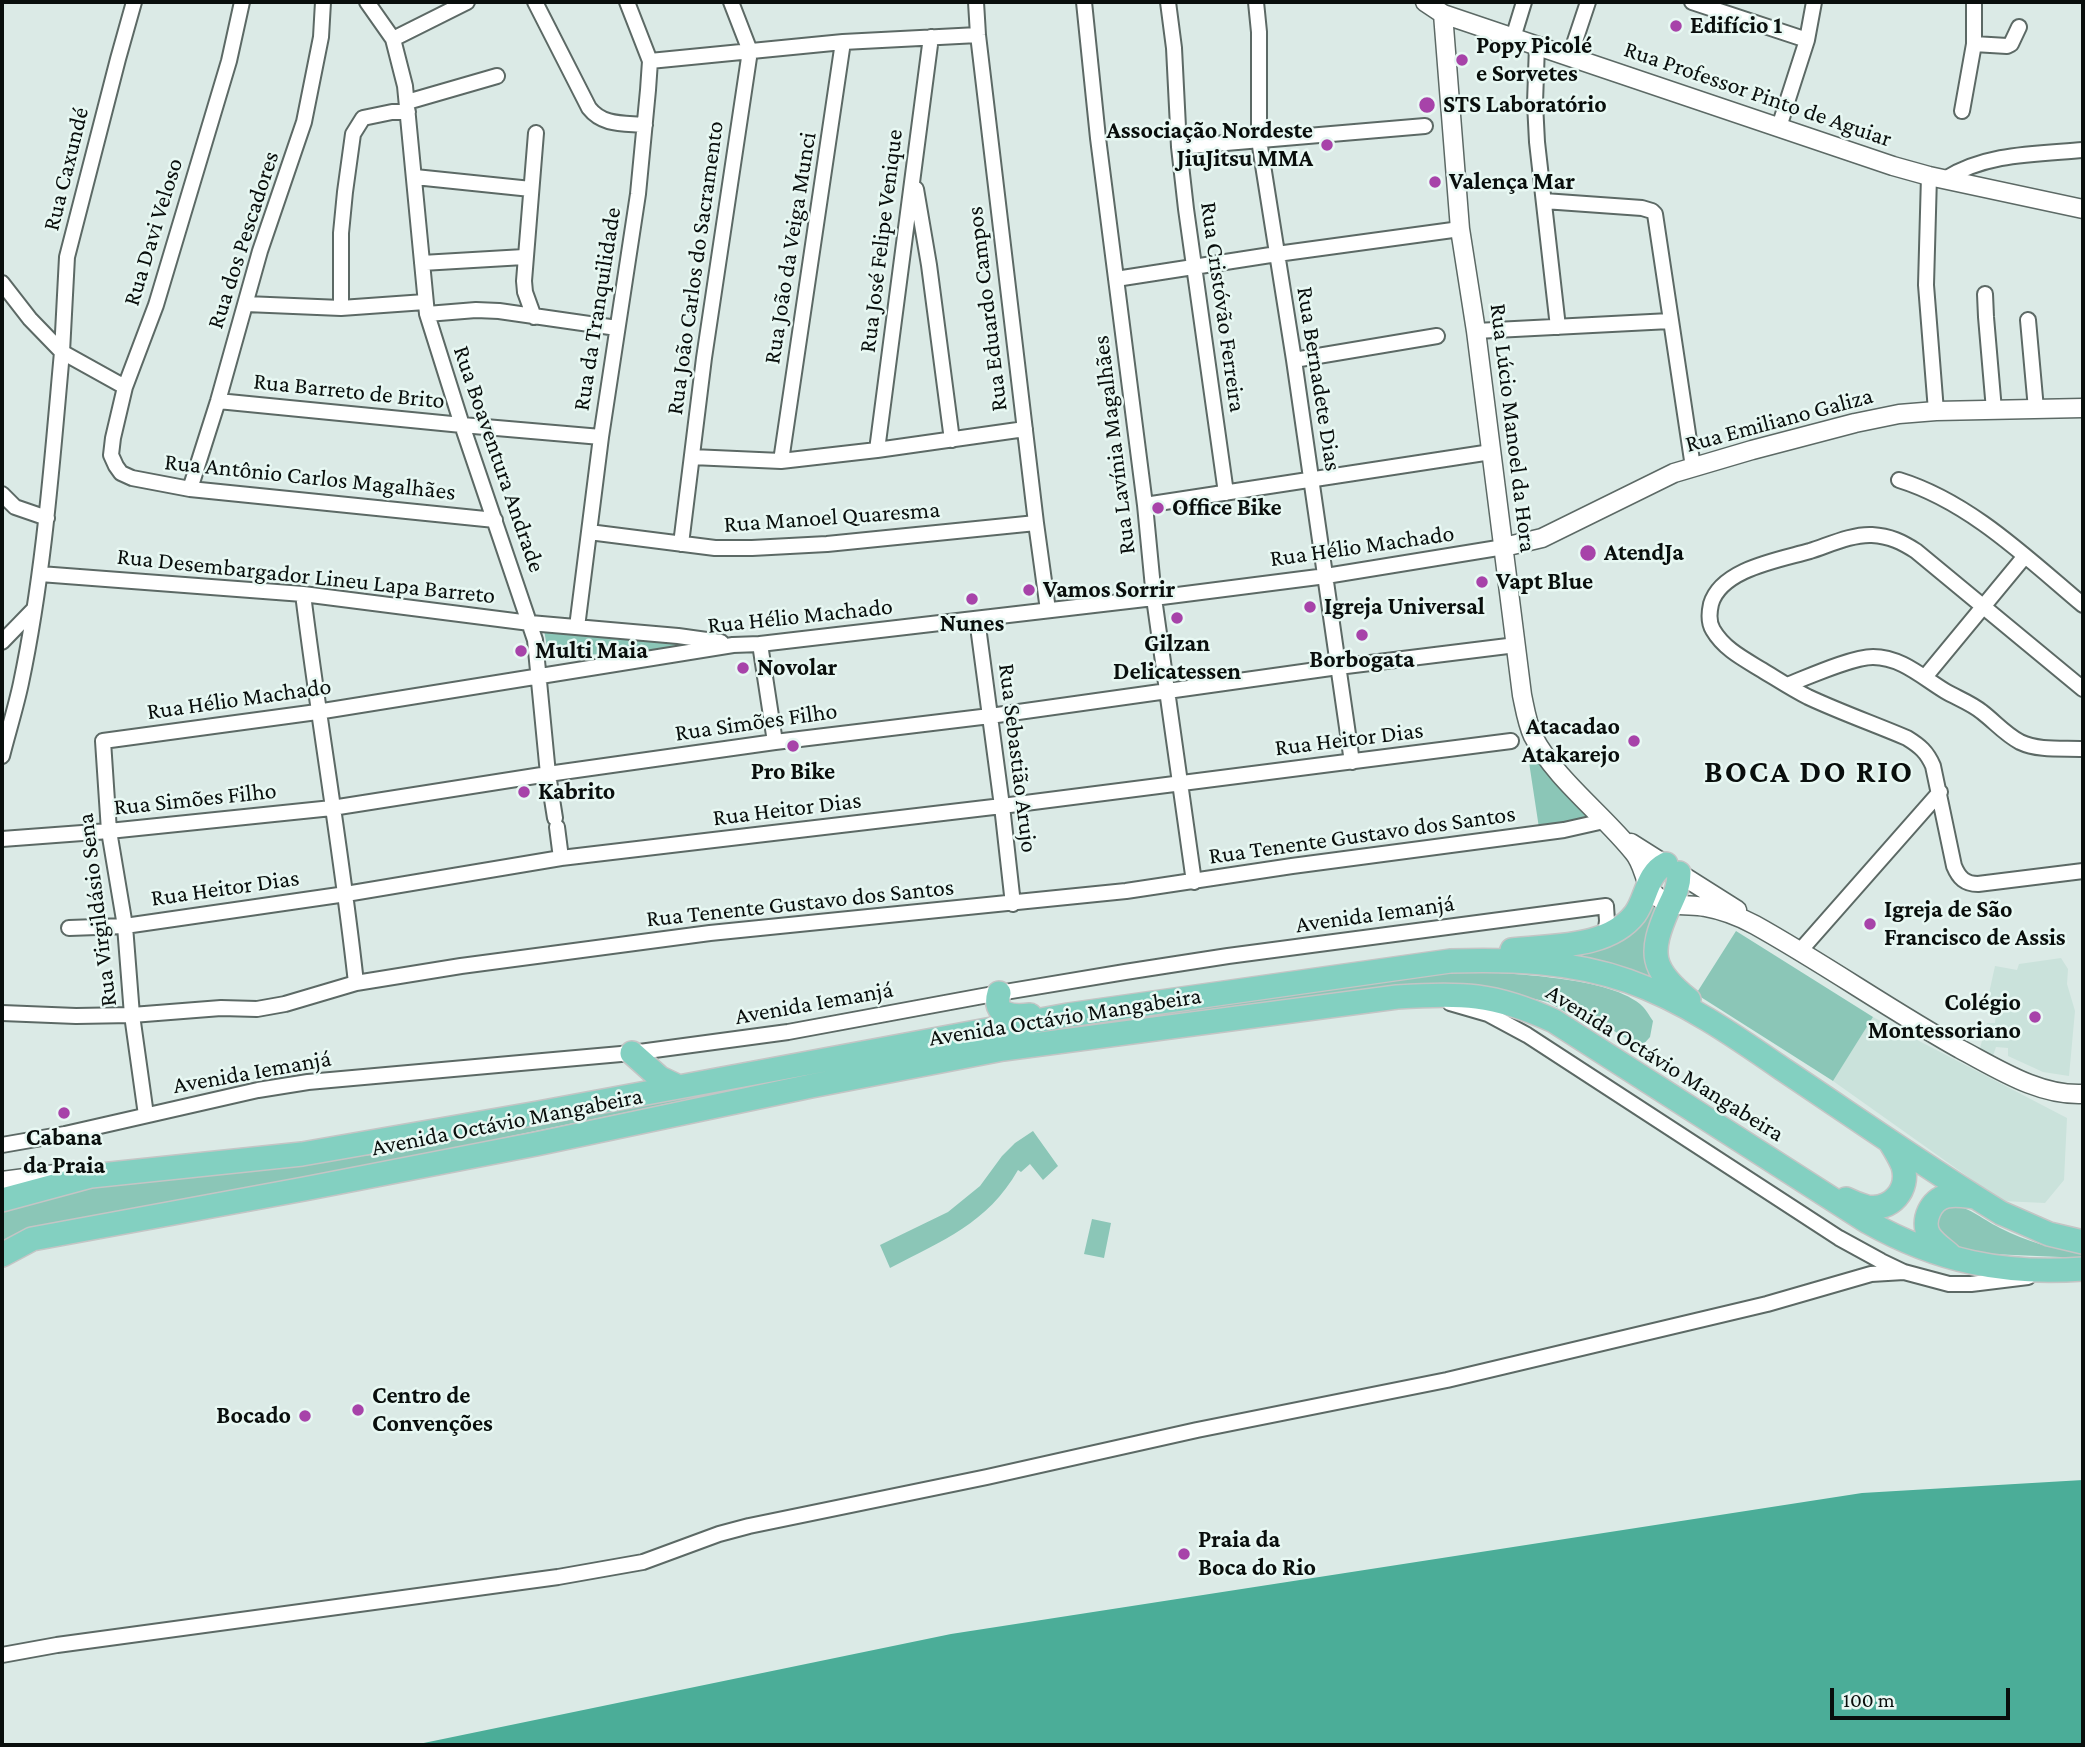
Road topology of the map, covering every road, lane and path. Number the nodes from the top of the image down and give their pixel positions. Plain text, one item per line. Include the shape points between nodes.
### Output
1 (134, 2) edge
2 (242, 2) edge
3 (323, 2) edge
4 (367, 2) edge
5 (467, 2) edge
6 (535, 2) edge
7 (626, 2) edge
8 (731, 2) edge
9 (976, 2) edge
10 (1084, 2) edge
11 (1168, 2) edge
12 (1256, 2) edge
13 (1425, 2) edge
14 (1524, 2) edge
15 (1588, 2) edge
16 (1692, 2) edge
17 (1814, 2) edge
18 (1974, 2) edge
19 (1443, 14) junction
20 (2019, 27) dead end
21 (978, 35) junction
22 (932, 37) junction
23 (1513, 37) junction
24 (393, 39) junction
25 (1807, 40) junction
26 (843, 42) junction
27 (1974, 44) junction
28 (1537, 45) junction
29 (750, 51) junction
30 (1570, 56) junction
31 (650, 61) junction
32 (497, 76) dead end
33 (407, 107) junction
34 (1962, 111) dead end
35 (645, 125) junction
36 (1425, 126) dead end
37 (1779, 127) junction
38 (536, 133) dead end
39 (1259, 140) junction
40 (1179, 147) junction
41 (2083, 150) edge
42 (913, 176) junction
43 (415, 177) junction
44 (1937, 177) junction
45 (531, 188) junction
46 (1544, 201) junction
47 (2083, 209) edge
48 (1460, 229) junction
49 (1277, 254) junction
50 (524, 257) junction
51 (422, 263) junction
52 (1192, 267) junction
53 (1116, 279) junction
54 (2, 284) edge
55 (1985, 294) dead end
56 (246, 304) junction
57 (341, 308) junction
58 (426, 308) junction
59 (534, 317) junction
60 (2028, 320) dead end
61 (1670, 321) junction
62 (1558, 327) junction
63 (617, 328) junction
64 (1476, 331) junction
65 (1437, 336) dead end
66 (62, 352) junction
67 (1294, 360) junction
68 (125, 387) junction
69 (218, 401) junction
70 (2083, 408) edge
71 (2036, 409) junction
72 (1994, 410) junction
73 (1936, 411) junction
74 (462, 425) junction
75 (1025, 429) junction
76 (601, 437) junction
77 (951, 440) junction
78 (877, 450) junction
79 (1491, 452) junction
80 (692, 457) junction
81 (781, 461) junction
82 (1693, 467) junction
83 (121, 473) joint
84 (1899, 480) dead end
85 (1312, 481) junction
86 (190, 489) junction
87 (1226, 493) junction
88 (2, 494) edge
89 (1145, 505) junction
90 (47, 518) junction
91 (495, 520) junction
92 (1036, 523) junction
93 (589, 532) junction
94 (681, 544) junction
95 (1504, 547) junction
96 (2025, 556) junction
97 (40, 574) junction
98 (1326, 576) junction
99 (303, 594) junction
100 (1154, 598) junction
101 (2082, 603) edge
102 (1983, 606) junction
103 (34, 609) junction
104 (1048, 610) junction
105 (977, 619) junction
106 (530, 623) junction
107 (577, 627) junction
108 (2, 642) edge
109 (760, 643) junction
110 (733, 645) junction
111 (1516, 645) junction
112 (1338, 667) junction
113 (539, 675) junction
114 (1925, 677) junction
115 (1787, 685) junction
116 (2083, 689) edge
117 (1166, 691) junction
118 (317, 712) junction
119 (989, 716) junction
120 (103, 741) joint
121 (1511, 741) dead end
122 (775, 742) junction
123 (2083, 749) edge
124 (2, 756) edge
125 (1352, 762) junction
126 (548, 774) junction
127 (1178, 783) junction
128 (1940, 792) junction
129 (1002, 806) junction
130 (332, 808) junction
131 (1610, 827) junction
132 (108, 831) junction
133 (2, 839) edge
134 (561, 859) junction
135 (1672, 869) junction
136 (2083, 871) edge
137 (1194, 882) junction
138 (1648, 887) junction
139 (346, 894) junction
140 (1013, 904) junction
141 (1671, 904) junction
142 (1753, 924) junction
143 (125, 926) junction
144 (69, 928) dead end
145 (1605, 936) junction
146 (1799, 952) junction
147 (1450, 961) junction
148 (356, 983) junction
149 (999, 993) junction
150 (1397, 997) junction
151 (2, 1013) edge
152 (132, 1015) junction
153 (1068, 1015) junction
154 (1732, 1035) junction
155 (632, 1053) junction
156 (679, 1087) junction
157 (2078, 1094) edge
158 (146, 1115) junction
159 (1888, 1140) junction
160 (2, 1146) edge
161 (91, 1176) junction
162 (2, 1181) edge
163 (1816, 1189) junction
164 (1975, 1197) junction
165 (2, 1200) edge
166 (2083, 1242) edge
167 (2, 1255) edge
168 (1959, 1261) junction
169 (2078, 1270) edge
170 (1904, 1272) junction
171 (2, 1655) edge

1 - 66 street, Rua Caxundé via 67,257
2 - 68 street, Rua Davi Veloso via 229,61 156,305
3 - 56 street, Rua dos Pescadores via 307,111
4 - 24 street
5 - 24 street
6 - 35 street via 596,117
7 - 31 street, Rua da Tranquilidade
8 - 29 street, Rua João Carlos do Sacramento
9 - 21 street, Rua Eduardo Campos
10 - 53 street, Rua Lavínia Magalhães
11 - 40 street, Rua Cristóvão Ferreira
12 - 39 street, Rua Bernadete Dias
13 - 19 street, Rua Professor Pinto de Aguiar
14 - 23 street
15 - 30 street
16 - 25 street
17 - 25 street
18 - 27 street
19 - 23 street, Rua Professor Pinto de Aguiar
19 - 48 street, Rua Lúcio Manoel da Hora
20 - 27 street via 2007,46
21 - 22 street
21 - 75 street, Rua Eduardo Campos
22 - 26 street
22 - 42 street, Rua José Felipe Venique
23 - 28 street, Rua Professor Pinto de Aguiar
24 - 33 street, Rua Boaventura Andrade
25 - 37 street
26 - 29 street
26 - 81 street, Rua João da Veiga Munci
27 - 34 street
28 - 30 street, Rua Professor Pinto de Aguiar
28 - 46 street via 1535,103
29 - 31 street
29 - 80 street, Rua João Carlos do Sacramento
30 - 37 street, Rua Professor Pinto de Aguiar
31 - 35 street, Rua da Tranquilidade
32 - 33 street
33 - 43 street, Rua Boaventura Andrade
33 - 57 street via 363,118 354,134 341,233
35 - 63 street, Rua da Tranquilidade
36 - 39 street
37 - 44 street, Rua Professor Pinto de Aguiar
38 - 45 street
39 - 40 street
39 - 49 street, Rua Bernadete Dias
40 - 52 street, Rua Cristóvão Ferreira
41 - 44 street via 1985,160
42 - 77 street
42 - 78 street, Rua José Felipe Venique
43 - 45 street
43 - 51 street, Rua Boaventura Andrade
44 - 47 street, Rua Professor Pinto de Aguiar
44 - 73 street via 1926,285
45 - 50 street
46 - 61 street via 1652,211
46 - 62 street
48 - 49 street
48 - 64 street, Rua Lúcio Manoel da Hora
49 - 52 street
49 - 67 street, Rua Bernadete Dias
50 - 51 street
50 - 59 street via 525,292
51 - 58 street, Rua Boaventura Andrade
52 - 53 street
52 - 87 street, Rua Cristóvão Ferreira
53 - 89 street, Rua Lavínia Magalhães
54 - 66 street
55 - 72 street
56 - 57 street
56 - 69 street, Rua dos Pescadores
57 - 58 street
58 - 59 street
58 - 74 street, Rua Boaventura Andrade
59 - 63 street
60 - 71 street
61 - 62 street
61 - 82 street
62 - 64 street
63 - 76 street, Rua da Tranquilidade
64 - 79 street, Rua Lúcio Manoel da Hora
65 - 67 street
66 - 68 street
66 - 90 street, Rua Caxundé
67 - 85 street, Rua Bernadete Dias
68 - 83 street, Rua Davi Veloso via 111,455
69 - 74 street, Rua Barreto de Brito
69 - 86 street, Rua dos Pescadores
70 - 71 street, Rua Emiliano Galiza
71 - 72 street, Rua Emiliano Galiza
72 - 73 street, Rua Emiliano Galiza
73 - 82 street, Rua Emiliano Galiza via 1856,423
74 - 76 street, Rua Barreto de Brito
74 - 91 street, Rua Boaventura Andrade
75 - 77 street
75 - 92 street, Rua Eduardo Campos
76 - 93 street, Rua da Tranquilidade
77 - 78 street
78 - 81 street
79 - 85 street
79 - 95 street, Rua Lúcio Manoel da Hora
80 - 81 street
80 - 94 street, Rua João Carlos do Sacramento
82 - 95 street, Rua Emiliano Galiza via 1542,538
83 - 86 street, Rua Antônio Carlos Magalhães
84 - 96 street via 1954,505
85 - 87 street
85 - 98 street, Rua Bernadete Dias
86 - 91 street, Rua Antônio Carlos Magalhães
87 - 89 street
88 - 90 street via 15,507
89 - 100 street, Rua Lavínia Magalhães
90 - 97 street, Rua Caxundé
91 - 106 street, Rua Boaventura Andrade
92 - 94 street, Rua Manoel Quaresma via 779,547
92 - 104 street, Rua Eduardo Campos
93 - 94 street, Rua Manoel Quaresma
93 - 107 street, Rua da Tranquilidade
95 - 98 street, Rua Hélio Machado
95 - 111 street, Rua Lúcio Manoel da Hora
96 - 101 street
96 - 102 street
97 - 99 street, Rua Desembargador Lineu Lapa Barreto
97 - 103 street, Rua Caxundé
98 - 100 street, Rua Hélio Machado
98 - 112 street, Rua Bernadete Dias
99 - 106 street, Rua Desembargador Lineu Lapa Barreto
99 - 118 street
100 - 104 street, Rua Hélio Machado
100 - 117 street, Rua Lavínia Magalhães
102 - 114 street
102 - 115 street via 1916,551 1886,537 1849,539 1734,576 1713,598 1711,627 1736,655
102 - 116 street
103 - 108 street
103 - 124 street, Rua Caxundé
104 - 105 street, Rua Hélio Machado
105 - 109 street, Rua Hélio Machado
105 - 119 street, Rua Sebastião Arujo
106 - 107 street, Rua Desembargador Lineu Lapa Barreto
106 - 113 street, Rua Boaventura Andrade
107 - 110 street, Rua Desembargador Lineu Lapa Barreto
109 - 110 street, Rua Hélio Machado
109 - 122 street
110 - 113 street, Rua Hélio Machado
111 - 112 street, Rua Simões Filho
111 - 131 street, Rua Lúcio Manoel da Hora via 1525,711 1534,737
112 - 117 street, Rua Simões Filho
112 - 125 street, Rua Bernadete Dias
113 - 118 street, Rua Hélio Machado
113 - 126 street, Rua Boaventura Andrade
114 - 115 street via 1885,658 1870,657
114 - 123 street via 2021,742
115 - 128 street via 1920,746 1933,766
117 - 119 street, Rua Simões Filho
117 - 127 street, Rua Lavínia Magalhães
118 - 120 street, Rua Hélio Machado
118 - 130 street
119 - 122 street, Rua Simões Filho
119 - 129 street, Rua Sebastião Arujo
120 - 132 street, Rua Virgildásio Sena
121 - 125 street, Rua Heitor Dias
122 - 126 street, Rua Simões Filho
125 - 127 street, Rua Heitor Dias
126 - 130 street, Rua Simões Filho
126 - 134 street, Rua Boaventura Andrade
127 - 129 street, Rua Heitor Dias
127 - 137 street, Rua Lavínia Magalhães
128 - 136 street via 1954,866 1964,881 1978,884
128 - 146 street
129 - 134 street, Rua Heitor Dias
129 - 140 street, Rua Sebastião Arujo
130 - 132 street, Rua Simões Filho
130 - 139 street
131 - 135 street
131 - 137 street, Rua Tenente Gustavo dos Santos
131 - 138 street via 1640,861
132 - 133 street, Rua Simões Filho
132 - 143 street, Rua Virgildásio Sena
134 - 139 street, Rua Heitor Dias
135 - 138 main road via 1656,871
135 - 141 main road via 1679,888
135 - 142 street
137 - 140 street, Rua Tenente Gustavo dos Santos
138 - 141 street
138 - 145 main road via 1635,914
139 - 143 street, Rua Heitor Dias
139 - 148 street
140 - 148 street, Rua Tenente Gustavo dos Santos via 710,933
141 - 142 street via 1718,910
141 - 154 main road via 1656,941 1658,965 1671,984
142 - 146 street
143 - 144 street, Rua Heitor Dias
143 - 152 street, Rua Virgildásio Sena
145 - 147 main road
145 - 149 street, Avenida Iemanjá via 1605,906 1228,956
146 - 157 street via 1989,1065 2036,1086
147 - 153 main road, Avenida Octávio Mangabeira
147 - 154 main road, Avenida Octávio Mangabeira via 1522,960 1610,975 1670,999
148 - 152 street, Rua Tenente Gustavo dos Santos via 257,1009
149 - 153 main road via 999,1009 1014,1017
149 - 155 street, Avenida Iemanjá via 809,1029
150 - 163 main road, Avenida Octávio Mangabeira via 1482,996 1543,1016
150 - 167 main road, Avenida Octávio Mangabeira via 1003,1049 536,1144 32,1239
150 - 170 street via 1443,1001 1507,1023 1839,1238
151 - 152 street, Rua Tenente Gustavo dos Santos
152 - 158 street, Rua Virgildásio Sena
153 - 156 main road, Avenida Octávio Mangabeira
154 - 159 main road, Avenida Octávio Mangabeira
155 - 156 main road via 660,1078
155 - 158 street, Avenida Iemanjá via 308,1082
156 - 161 main road, Avenida Octávio Mangabeira via 303,1154
158 - 160 street, Avenida Iemanjá
159 - 163 main road via 1905,1176 1901,1192 1888,1203 1867,1207
159 - 164 main road, Avenida Octávio Mangabeira
161 - 162 street via 64,1174
161 - 165 main road, Avenida Octávio Mangabeira
163 - 168 main road, Avenida Octávio Mangabeira via 1888,1233
164 - 166 main road, Avenida Octávio Mangabeira via 2026,1225
164 - 168 main road via 1943,1196 1929,1210 1925,1222 1930,1236
168 - 169 main road, Avenida Octávio Mangabeira via 2007,1269
169 - 170 street via 1971,1284 1949,1284
170 - 171 street via 1871,1274 1767,1304 1447,1380 762,1523 643,1562

